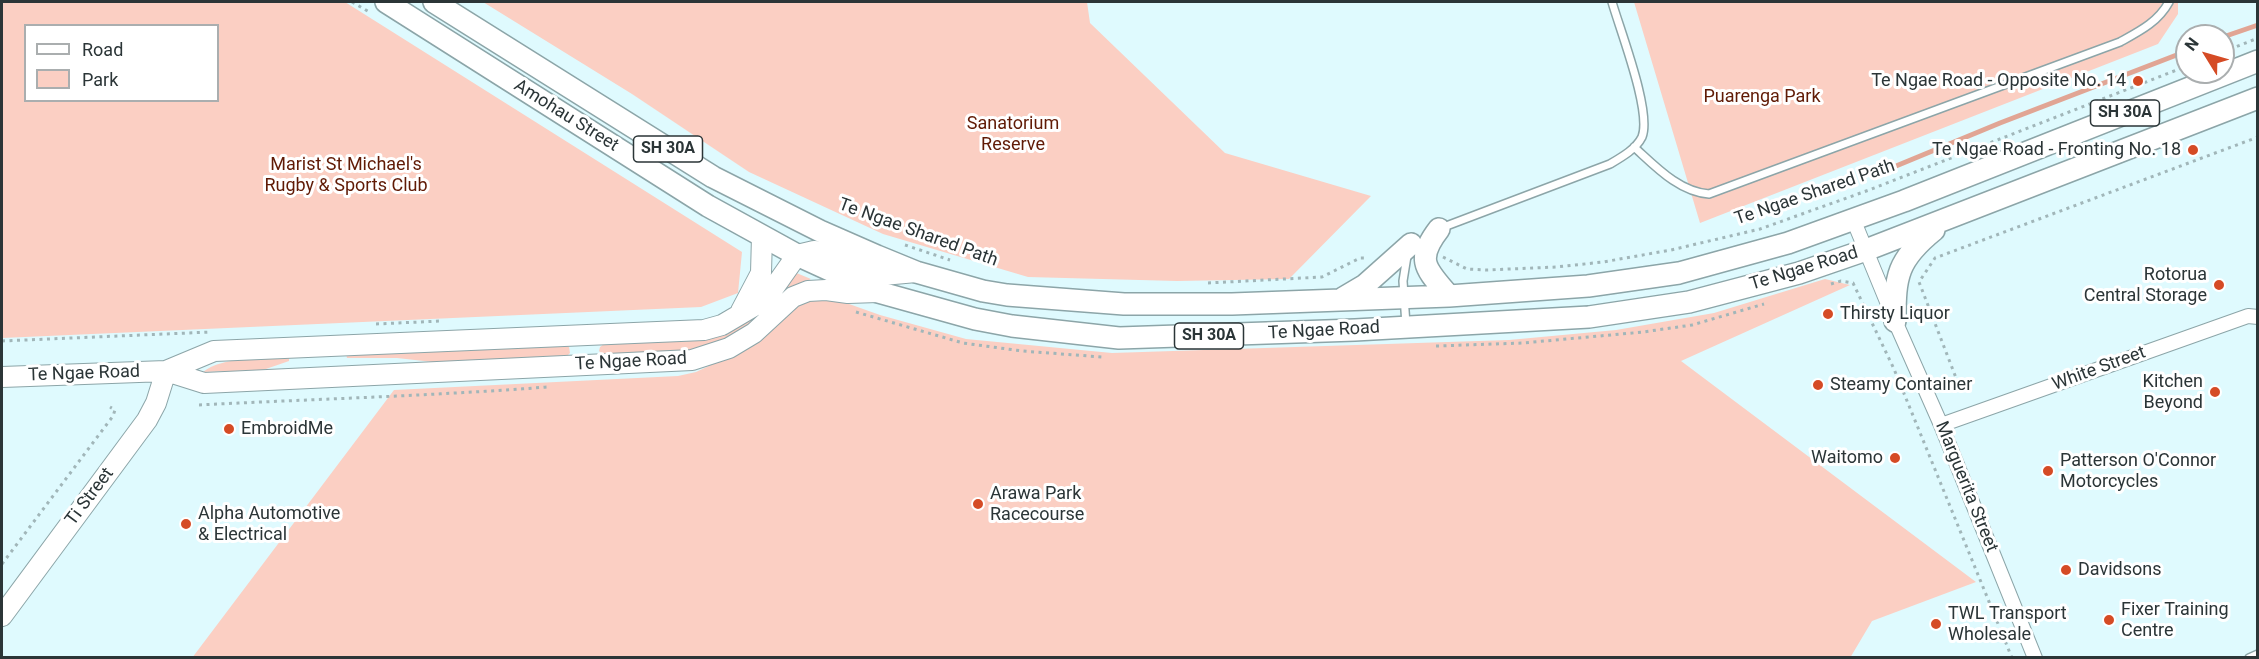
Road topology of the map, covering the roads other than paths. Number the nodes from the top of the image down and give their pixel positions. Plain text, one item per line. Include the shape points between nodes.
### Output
1 (386, 2) edge
2 (434, 2) edge
3 (1612, 2) edge
4 (2169, 2) edge
5 (2258, 61) edge
6 (2258, 98) edge
7 (1634, 147) junction
8 (1948, 218) junction
9 (1853, 219) junction
10 (1434, 230) joint
11 (762, 236) junction
12 (1413, 242) joint
13 (1866, 250) junction
14 (797, 255) junction
15 (916, 272) junction
16 (878, 291) junction
17 (1449, 296) junction
18 (1403, 298) junction
19 (1340, 300) junction
20 (738, 316) junction
21 (2258, 317) edge
22 (1895, 321) junction
23 (1406, 327) junction
24 (584, 335) junction
25 (334, 346) junction
26 (583, 365) junction
27 (166, 371) junction
28 (336, 376) junction
29 (2, 377) edge
30 (1941, 425) junction
31 (2, 616) edge
32 (2258, 654) edge
33 (2035, 657) edge
34 (2249, 657) edge

1 - 11 main road, Amohau Street / SH 30A via 708,206
2 - 15 main road, Amohau Street / SH 30A via 713,177 820,231
3 - 7 lane via 1643,106 1644,129
4 - 7 lane via 2148,26 2120,42 1709,194 1698,194 1665,175
5 - 9 main road, Te Ngae Road / SH 30A
6 - 8 main road, Te Ngae Road / SH 30A
7 - 10 lane via 1610,164
8 - 13 main road, Te Ngae Road / SH 30A
8 - 22 main road via 1915,245 1901,266 1895,287
9 - 13 street, Marguerita Street
9 - 17 main road, Te Ngae Road / SH 30A via 1766,250 1679,273 1588,286
10 - 17 main road via 1425,264
11 - 14 main road, Amohau Street / SH 30A
11 - 20 street via 761,273
12 - 18 lane via 1404,267
12 - 19 main road via 1365,285
13 - 22 street, Marguerita Street
13 - 23 main road, Te Ngae Road / SH 30A via 1788,276 1649,309 1589,317
14 - 15 street, Te Ngae Road via 827,252 883,275
14 - 16 main road, Amohau Street / SH 30A
14 - 20 street, Te Ngae Road via 773,289
15 - 19 main road, Te Ngae Road / SH 30A via 983,291 1054,300 1124,304
16 - 23 main road, Te Ngae Road / SH 30A via 975,320 1119,338
16 - 26 street, Te Ngae Road via 807,291 793,297 746,338 692,360
17 - 18 main road, Te Ngae Road / SH 30A
18 - 19 main road, Te Ngae Road / SH 30A
18 - 23 lane
20 - 24 street, Te Ngae Road via 704,330
21 - 30 street, White Street via 2248,316
22 - 30 street, Marguerita Street
24 - 25 street, Te Ngae Road
24 - 26 street
25 - 27 street, Te Ngae Road via 214,351
25 - 28 street
26 - 28 street, Te Ngae Road
27 - 28 street, Te Ngae Road via 204,382
27 - 29 street, Te Ngae Road
27 - 31 street, Ti Street via 147,420
30 - 33 street, Marguerita Street
32 - 34 lane

